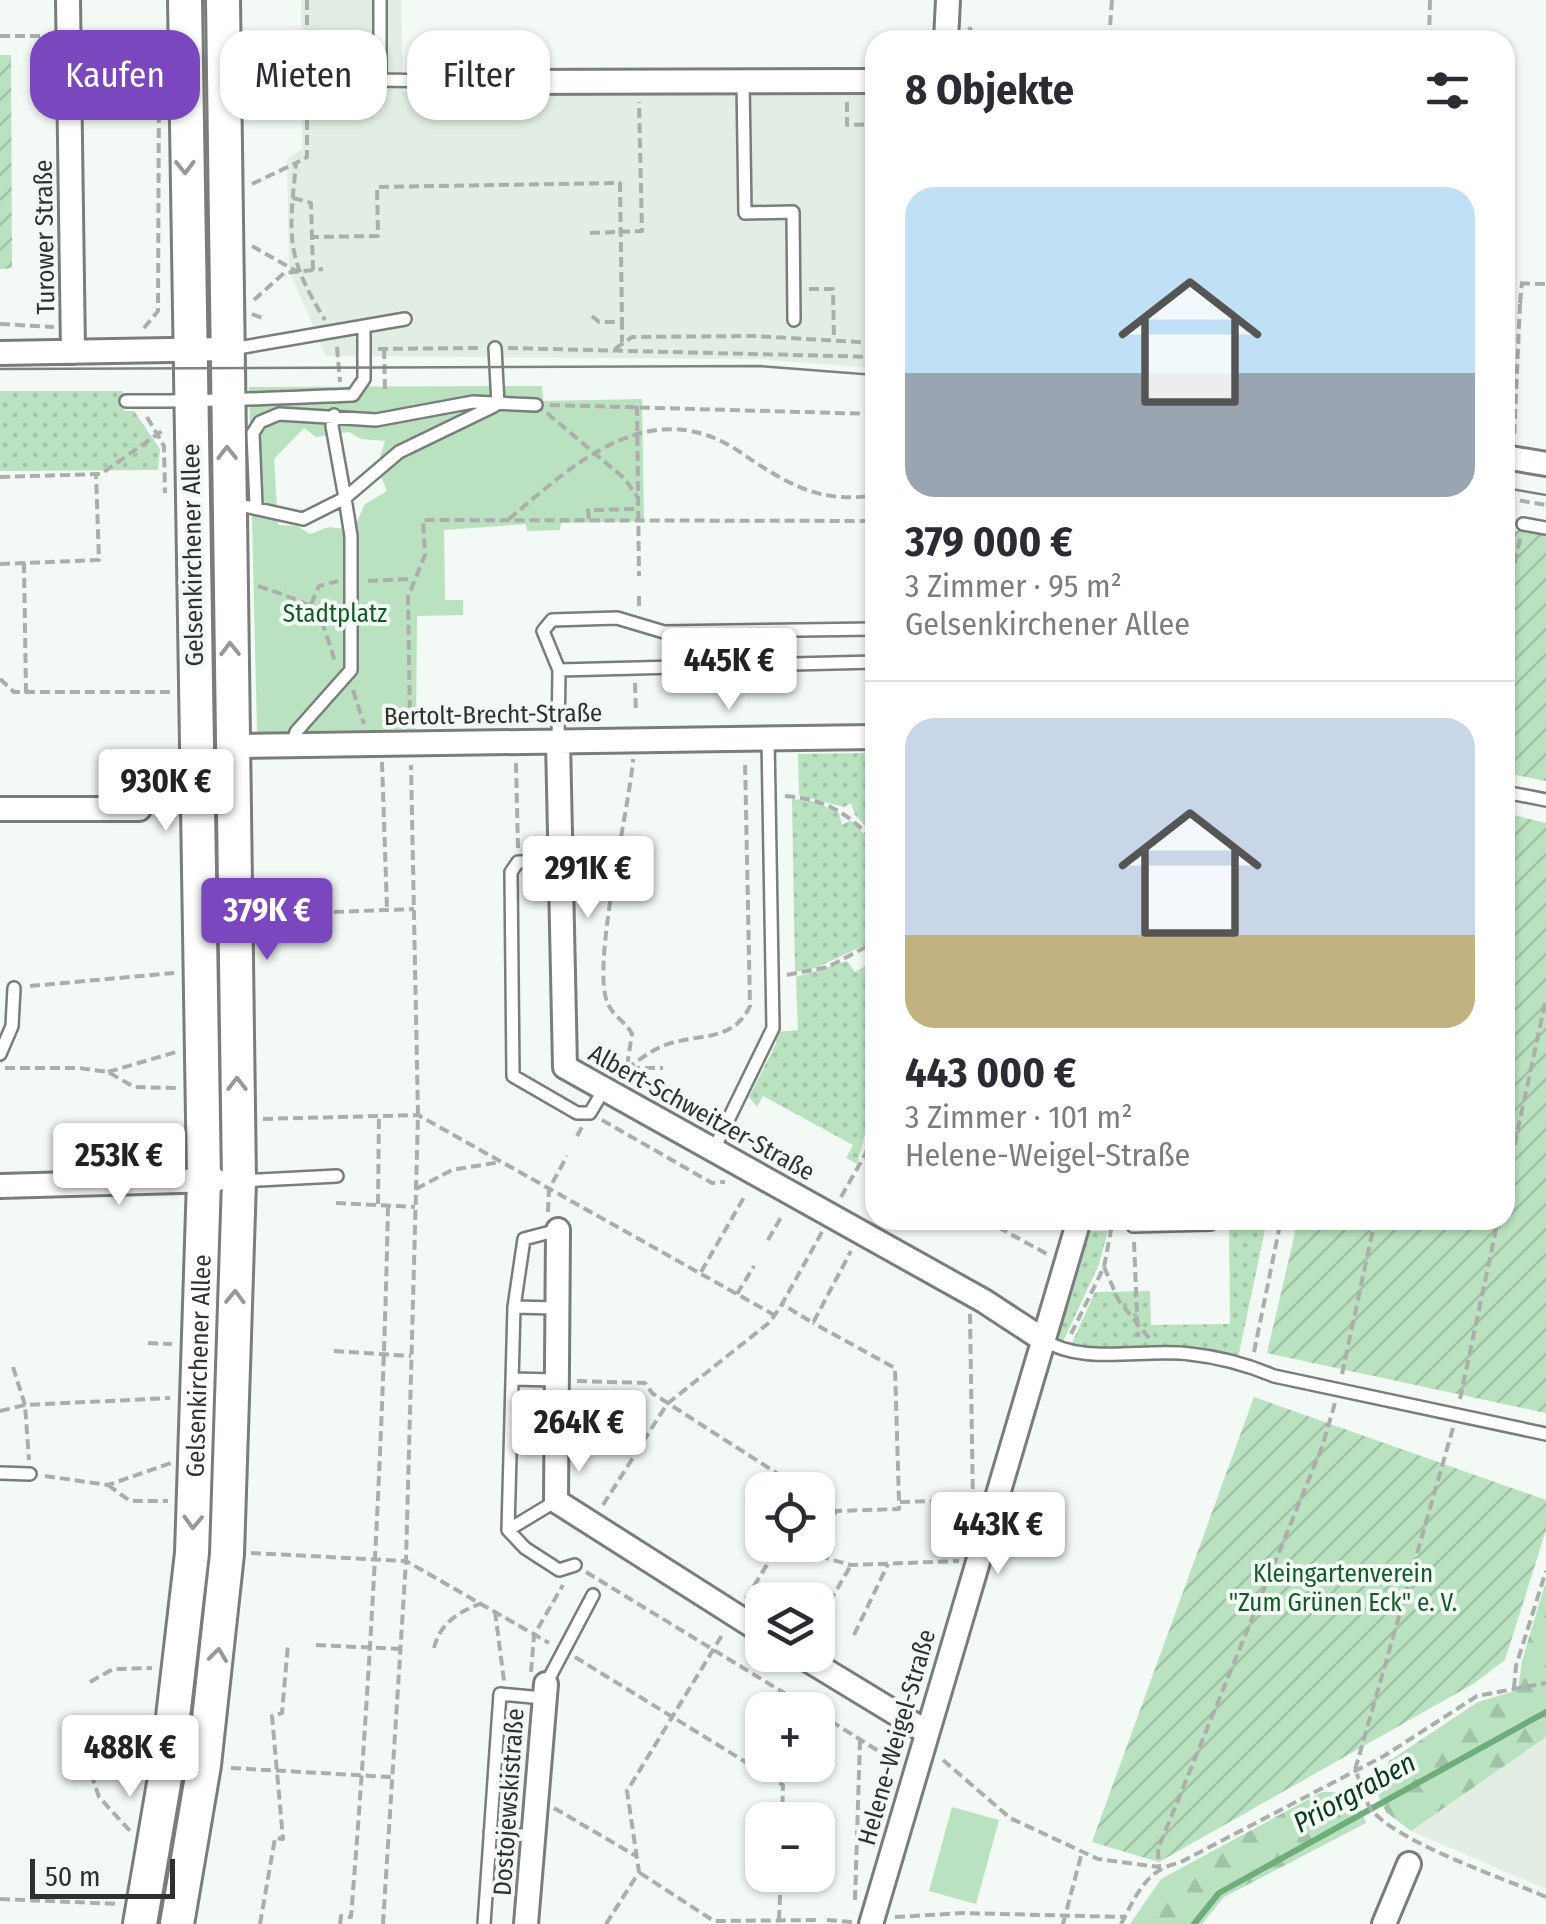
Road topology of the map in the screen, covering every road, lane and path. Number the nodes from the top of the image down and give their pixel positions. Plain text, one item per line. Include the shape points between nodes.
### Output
1 (68, 0) edge
2 (185, 0) edge
3 (223, 0) edge
4 (306, 0) edge
5 (380, 0) edge
6 (948, 0) edge
7 (1112, 0) edge
8 (1430, 0) edge
9 (1102, 12) dead end
10 (1111, 13) junction
11 (68, 30) edge
12 (946, 30) edge
13 (1110, 30) edge
14 (1429, 30) edge
15 (0, 36) edge
16 (30, 36) edge
17 (407, 80) edge
18 (743, 81) junction
19 (865, 81) edge
20 (550, 82) edge
21 (639, 97) dead end
22 (846, 97) dead end
23 (70, 120) edge
24 (865, 124) edge
25 (296, 163) junction
26 (243, 188) dead end
27 (293, 198) junction
28 (620, 232) junction
29 (590, 233) dead end
30 (312, 238) junction
31 (244, 242) dead end
32 (159, 254) dead end
33 (323, 269) dead end
34 (313, 270) junction
35 (296, 271) junction
36 (1528, 275) dead end
37 (1515, 282) edge
38 (1525, 283) junction
39 (1546, 284) edge
40 (794, 290) junction
41 (1515, 304) edge
42 (1520, 304) junction
43 (318, 309) junction
44 (245, 310) dead end
45 (311, 314) dead end
46 (592, 316) dead end
47 (406, 319) dead end
48 (794, 320) dead end
49 (622, 322) junction
50 (144, 328) dead end
51 (364, 328) junction
52 (334, 334) junction
53 (834, 340) junction
54 (622, 342) junction
55 (865, 342) edge
56 (495, 348) junction
57 (226, 349) junction
58 (384, 349) junction
59 (615, 349) junction
60 (366, 350) junction
61 (74, 352) junction
62 (0, 353) edge
63 (865, 357) edge
64 (1515, 371) edge
65 (190, 378) junction
66 (340, 389) dead end
67 (384, 389) dead end
68 (126, 401) dead end
69 (226, 403) junction
70 (498, 404) junction
71 (536, 404) junction
72 (637, 406) junction
73 (144, 413) dead end
74 (865, 414) edge
75 (334, 415) junction
76 (169, 428) dead end
77 (638, 431) junction
78 (155, 432) junction
79 (594, 452) junction
80 (1515, 454) edge
81 (1546, 464) edge
82 (96, 474) junction
83 (0, 477) edge
84 (865, 496) edge
85 (345, 498) junction
86 (638, 498) junction
87 (1515, 500) edge
88 (242, 504) junction
89 (1546, 505) edge
90 (638, 510) junction
91 (588, 518) junction
92 (638, 518) junction
93 (509, 519) junction
94 (865, 521) edge
95 (1523, 524) joint
96 (1546, 528) edge
97 (1515, 561) edge
98 (24, 563) junction
99 (0, 564) edge
100 (639, 576) dead end
101 (411, 580) junction
102 (351, 581) junction
103 (249, 582) dead end
104 (311, 604) junction
105 (865, 629) edge
106 (865, 662) edge
107 (559, 670) junction
108 (345, 675) junction
109 (0, 679) edge
110 (26, 692) junction
111 (171, 692) dead end
112 (865, 737) edge
113 (768, 739) junction
114 (558, 741) junction
115 (411, 742) junction
116 (381, 743) junction
117 (292, 745) junction
118 (232, 746) junction
119 (745, 751) dead end
120 (634, 752) dead end
121 (516, 753) dead end
122 (1515, 794) edge
123 (770, 797) junction
124 (1546, 800) edge
125 (0, 809) edge
126 (139, 809) dead end
127 (865, 831) edge
128 (560, 861) junction
129 (518, 862) junction
130 (387, 909) junction
131 (414, 909) junction
132 (334, 912) dead end
133 (865, 947) edge
134 (176, 973) dead end
135 (773, 975) junction
136 (14, 988) joint
137 (1546, 1000) edge
138 (178, 1052) dead end
139 (0, 1054) edge
140 (0, 1068) edge
141 (663, 1068) dead end
142 (626, 1069) junction
143 (108, 1072) junction
144 (178, 1088) dead end
145 (603, 1091) junction
146 (590, 1113) junction
147 (379, 1114) junction
148 (418, 1115) junction
149 (256, 1120) dead end
150 (577, 1136) dead end
151 (1515, 1143) edge
152 (714, 1150) junction
153 (865, 1155) edge
154 (567, 1156) dead end
155 (501, 1162) junction
156 (337, 1176) dead end
157 (204, 1180) junction
158 (238, 1181) junction
159 (728, 1182) dead end
160 (751, 1185) dead end
161 (0, 1186) edge
162 (416, 1189) junction
163 (549, 1189) junction
164 (336, 1203) dead end
165 (378, 1204) junction
166 (788, 1205) dead end
167 (388, 1206) junction
168 (415, 1207) junction
169 (830, 1216) junction
170 (553, 1230) junction
171 (1004, 1230) edge
172 (1077, 1230) edge
173 (1111, 1230) edge
174 (1133, 1230) edge
175 (1279, 1230) edge
176 (1372, 1230) edge
177 (1496, 1230) edge
178 (768, 1240) dead end
179 (855, 1244) dead end
180 (1052, 1257) dead end
181 (754, 1266) dead end
182 (1104, 1267) junction
183 (701, 1274) junction
184 (737, 1294) junction
185 (782, 1304) junction
186 (514, 1306) junction
187 (970, 1307) dead end
188 (556, 1308) junction
189 (776, 1316) junction
190 (813, 1322) junction
191 (1138, 1326) junction
192 (148, 1343) dead end
193 (176, 1344) dead end
194 (1052, 1345) junction
195 (334, 1352) dead end
196 (1138, 1352) junction
197 (1166, 1353) junction
198 (385, 1354) junction
199 (412, 1356) junction
200 (1251, 1366) junction
201 (12, 1368) dead end
202 (512, 1379) junction
203 (554, 1380) junction
204 (1338, 1390) junction
205 (175, 1398) dead end
206 (667, 1404) junction
207 (25, 1406) junction
208 (0, 1411) edge
209 (1456, 1417) junction
210 (1546, 1434) edge
211 (172, 1462) dead end
212 (0, 1472) edge
213 (775, 1472) edge
214 (30, 1474) junction
215 (108, 1485) junction
216 (172, 1501) dead end
217 (556, 1501) junction
218 (935, 1501) dead end
219 (947, 1501) dead end
220 (972, 1501) junction
221 (899, 1502) junction
222 (836, 1511) edge
223 (973, 1518) dead end
224 (590, 1526) junction
225 (508, 1530) junction
226 (227, 1554) junction
227 (377, 1559) junction
228 (835, 1560) edge
229 (406, 1561) junction
230 (966, 1561) dead end
231 (768, 1562) edge
232 (888, 1564) junction
233 (575, 1565) junction
234 (851, 1565) junction
235 (1546, 1571) edge
236 (835, 1593) edge
237 (593, 1595) dead end
238 (482, 1603) junction
239 (495, 1611) junction
240 (735, 1616) junction
241 (745, 1622) edge
242 (854, 1635) dead end
243 (534, 1636) junction
244 (288, 1644) dead end
245 (316, 1645) dead end
246 (371, 1648) junction
247 (434, 1648) dead end
248 (561, 1648) junction
249 (714, 1648) junction
250 (401, 1649) junction
251 (158, 1668) dead end
252 (825, 1672) edge
253 (90, 1682) dead end
254 (1546, 1683) edge
255 (1514, 1688) junction
256 (783, 1692) edge
257 (539, 1693) junction
258 (505, 1694) junction
259 (672, 1716) junction
260 (835, 1724) edge
261 (924, 1739) junction
262 (860, 1740) junction
263 (204, 1765) junction
264 (278, 1770) junction
265 (1355, 1770) junction
266 (91, 1774) dead end
267 (915, 1774) junction
268 (362, 1776) junction
269 (392, 1777) junction
270 (782, 1802) edge
271 (534, 1806) junction
272 (490, 1832) junction
273 (532, 1836) junction
274 (136, 1839) dead end
275 (1082, 1852) junction
276 (636, 1856) junction
277 (1409, 1864) dead end
278 (1158, 1867) junction
279 (639, 1872) junction
280 (780, 1892) edge
281 (1546, 1897) edge
282 (0, 1899) edge
283 (130, 1914) edge
284 (1125, 1917) junction
285 (780, 1920) junction
286 (816, 1920) dead end
287 (827, 1920) dead end
288 (1064, 1920) edge
289 (864, 1922) edge
290 (713, 1923) edge
291 (177, 1924) edge
292 (260, 1924) edge
293 (340, 1924) edge
294 (383, 1924) edge
295 (484, 1924) edge
296 (526, 1924) edge
297 (606, 1924) edge
298 (1120, 1924) edge
299 (1384, 1924) edge

1 - 11 street, Turower Straße
2 -> 65 main road, Gelsenkirchener Allee
3 - 57 main road, Gelsenkirchener Allee
4 - 25 path via 307,157
5 - 17 lane via 380,80
6 - 12 street
7 - 10 path
8 - 14 path
9 - 10 path
10 - 13 path
15 - 16 path
18 - 19 street
18 - 20 street
18 - 40 lane via 745,213 793,212
21 - 28 path via 642,232
22 - 24 path via 847,125
23 - 61 street, Turower Straße
25 - 26 path
25 - 27 path
27 - 30 path via 311,204
27 - 35 path
28 - 29 path
28 - 30 path via 620,183 377,187 378,236
28 - 49 path
30 - 34 path
31 - 35 path
32 - 50 path via 158,311
33 - 34 path
34 - 35 path
35 - 43 path
35 - 44 path via 273,278
36 - 38 path
37 - 38 path
38 - 39 path
38 - 42 path
40 - 48 lane
40 - 53 path via 833,289
41 - 42 path
42 - 64 path
43 - 45 path
43 - 52 path
46 - 49 path
47 - 51 lane
49 - 54 path
51 - 52 lane
51 - 60 lane
52 - 57 lane
53 - 54 path
53 - 55 path
54 - 59 path
56 - 58 path
56 - 59 path
56 - 70 lane
57 - 65 street
57 - 69 main road, Gelsenkirchener Allee
58 - 60 path
58 - 67 path
59 - 63 path
60 - 66 path via 339,353
60 - 69 lane via 364,379 353,395
61 - 62 street
61 - 65 street
65 - 68 lane
65 - 69 lane
65 - 69 lane
65 - 157 main road, Gelsenkirchener Allee
88 -> 69 main road, Gelsenkirchener Allee
70 - 71 lane
70 - 75 lane via 473,402 376,420
70 - 85 lane via 399,452
71 - 72 path
71 - 79 path
72 - 74 path
72 - 77 path
73 - 78 path
75 - 85 lane
75 - 88 lane via 279,414 260,422
76 - 78 path
77 - 79 path
77 - 84 path via 713,439 766,473 826,498
77 - 86 path
78 - 82 path
79 - 86 path
79 - 93 path
80 - 81 street
82 - 83 path
82 - 98 path via 99,560
85 - 88 lane via 303,519
85 - 102 lane
86 - 90 path
87 - 89 path
118 -> 88 main road, Gelsenkirchener Allee
90 - 91 path via 588,510
90 - 92 path
91 - 92 path
91 - 93 path
92 - 94 path
92 - 100 path
93 - 101 path via 423,520 425,555
95 - 96 lane
95 - 97 path
98 - 99 path
98 - 110 path
101 - 102 path
101 - 115 path
102 - 104 path via 319,586
102 - 108 lane via 351,670
103 - 104 path
104 - 108 path
105 - 107 lane via 664,632 617,618 552,620 543,631
106 - 107 lane
107 - 114 lane
108 - 116 path via 367,733 381,732
108 - 117 lane
109 - 110 path via 14,692
110 - 111 path
112 - 113 street, Bertolt-Brecht-Straße
113 - 114 street, Bertolt-Brecht-Straße
113 - 123 lane
114 - 115 street, Bertolt-Brecht-Straße
114 - 128 street, Albert-Schweitzer-Straße
115 - 116 street, Bertolt-Brecht-Straße
115 - 131 path
116 - 117 street, Bertolt-Brecht-Straße
116 - 130 path
117 - 118 street, Bertolt-Brecht-Straße
158 -> 118 main road, Gelsenkirchener Allee
119 - 142 path via 750,1006 731,1032 656,1049
120 - 142 path via 604,992 632,1034
121 - 129 path
122 - 124 lane
123 - 127 path via 815,799
123 - 135 lane
125 - 126 street
128 - 129 lane
128 - 145 street, Albert-Schweitzer-Straße via 565,1067
129 - 146 lane via 510,872 513,1076 577,1113
130 - 131 path
130 - 132 path
131 - 148 path
133 - 135 path via 818,970
134 - 136 path
135 - 152 lane via 769,1042
136 - 139 lane via 12,1026
137 - 151 path
138 - 143 path
140 - 143 path
141 - 142 path
142 - 145 path
143 - 144 path via 134,1087
145 - 146 lane
145 - 152 street, Albert-Schweitzer-Straße
146 - 150 path
146 - 159 path via 712,1183
147 - 148 path
147 - 149 path
147 - 165 path
148 - 155 path
148 - 162 path
152 - 169 street, Albert-Schweitzer-Straße
153 - 169 path
154 - 163 path
155 - 162 path via 452,1170
155 - 163 path
156 - 158 lane
157 - 158 street
157 - 161 street
157 -> 283 main road, Gelsenkirchener Allee via 192,1553 168,1760
226 -> 158 main road, Gelsenkirchener Allee
160 - 183 path
162 - 168 path
163 - 170 path
163 - 183 path
164 - 165 path
165 - 167 path
166 - 178 path
167 - 168 path
167 - 198 path
168 - 199 path
169 - 185 path
169 - 194 street, Albert-Schweitzer-Straße
170 - 186 lane via 524,1239
170 - 188 street
171 - 180 path
172 - 194 street, Helene-Weigel-Straße
173 - 182 path
174 - 191 path
175 - 200 path
176 - 204 path
177 - 209 path
179 - 190 path
181 - 184 path
182 - 191 path
182 - 194 path
183 - 184 path
184 - 189 path
185 - 189 path
185 - 190 path
186 - 188 lane
186 - 202 lane
187 - 220 path
188 - 203 street
189 - 206 path
190 - 221 path via 895,1368
191 - 196 path
191 - 197 path
192 - 193 path
194 - 196 lane
194 - 261 street, Helene-Weigel-Straße
195 - 198 path
196 - 197 lane
197 - 200 lane
198 - 199 path
198 - 227 path
199 - 229 path
200 - 204 lane
201 - 207 path
202 - 203 lane
202 - 225 lane
203 - 206 path via 645,1383
203 - 217 street
204 - 209 lane
204 - 278 path via 1322,1446 1158,1848
205 - 207 path
206 - 213 path
206 - 224 path
207 - 208 path
207 - 214 path
209 - 210 lane
209 - 265 path
211 - 215 path
212 - 214 lane
214 - 215 path
215 - 216 path via 130,1501
217 - 224 street
217 - 225 lane
218 - 221 path
219 - 220 path
220 - 223 path
221 - 222 path via 898,1509
224 - 240 street
225 - 233 lane via 559,1570
226 - 227 path
263 -> 226 main road, Gelsenkirchener Allee
227 - 229 path
227 - 246 path
228 - 234 path
229 - 238 path
229 - 250 path
230 - 232 path
231 - 240 path
232 - 234 path
232 - 242 path
233 - 243 path
233 - 249 path
234 - 236 path
235 - 255 path
237 - 248 lane
238 - 239 path
238 - 247 path via 454,1616 438,1631
239 - 243 path
239 - 258 path
240 - 241 street
240 - 249 path
243 - 248 path
243 - 257 path
244 - 264 path via 282,1713 272,1716
245 - 246 path
246 - 250 path
246 - 268 path
248 - 257 lane
248 - 259 path
249 - 256 path
249 - 259 path
250 - 269 path
251 - 253 path via 113,1668
252 - 261 street
254 - 255 path
255 - 265 path via 1477,1696
257 - 258 lane
257 - 271 street, Dostojewskistraße
258 - 272 lane
259 - 270 path via 783,1784
259 - 276 path via 627,1792
260 - 262 path
261 - 267 street, Helene-Weigel-Straße
261 - 275 path via 1010,1818
262 - 267 path
262 - 289 path
263 - 264 path
263 - 291 main road, Gelsenkirchener Allee
264 - 268 path
264 - 292 path via 283,1839 275,1838
265 - 278 path via 1179,1863
265 - 281 path via 1367,1805 1381,1819
266 - 274 path via 99,1797
267 - 289 street, Helene-Weigel-Straße
268 - 269 path
268 - 293 path via 350,1917 341,1916
269 - 294 path
271 - 273 street, Dostojewskistraße
271 - 276 path via 560,1809
272 - 273 lane
272 - 295 lane
273 - 296 street, Dostojewskistraße
275 - 278 path
275 - 288 path
276 - 279 path
277 - 299 street
278 - 284 path
279 - 290 path
279 - 297 path
280 - 285 path
282 - 283 path
284 - 288 path
284 - 298 path
285 - 286 path
285 - 290 path
287 - 289 path
288 - 289 path via 964,1913

